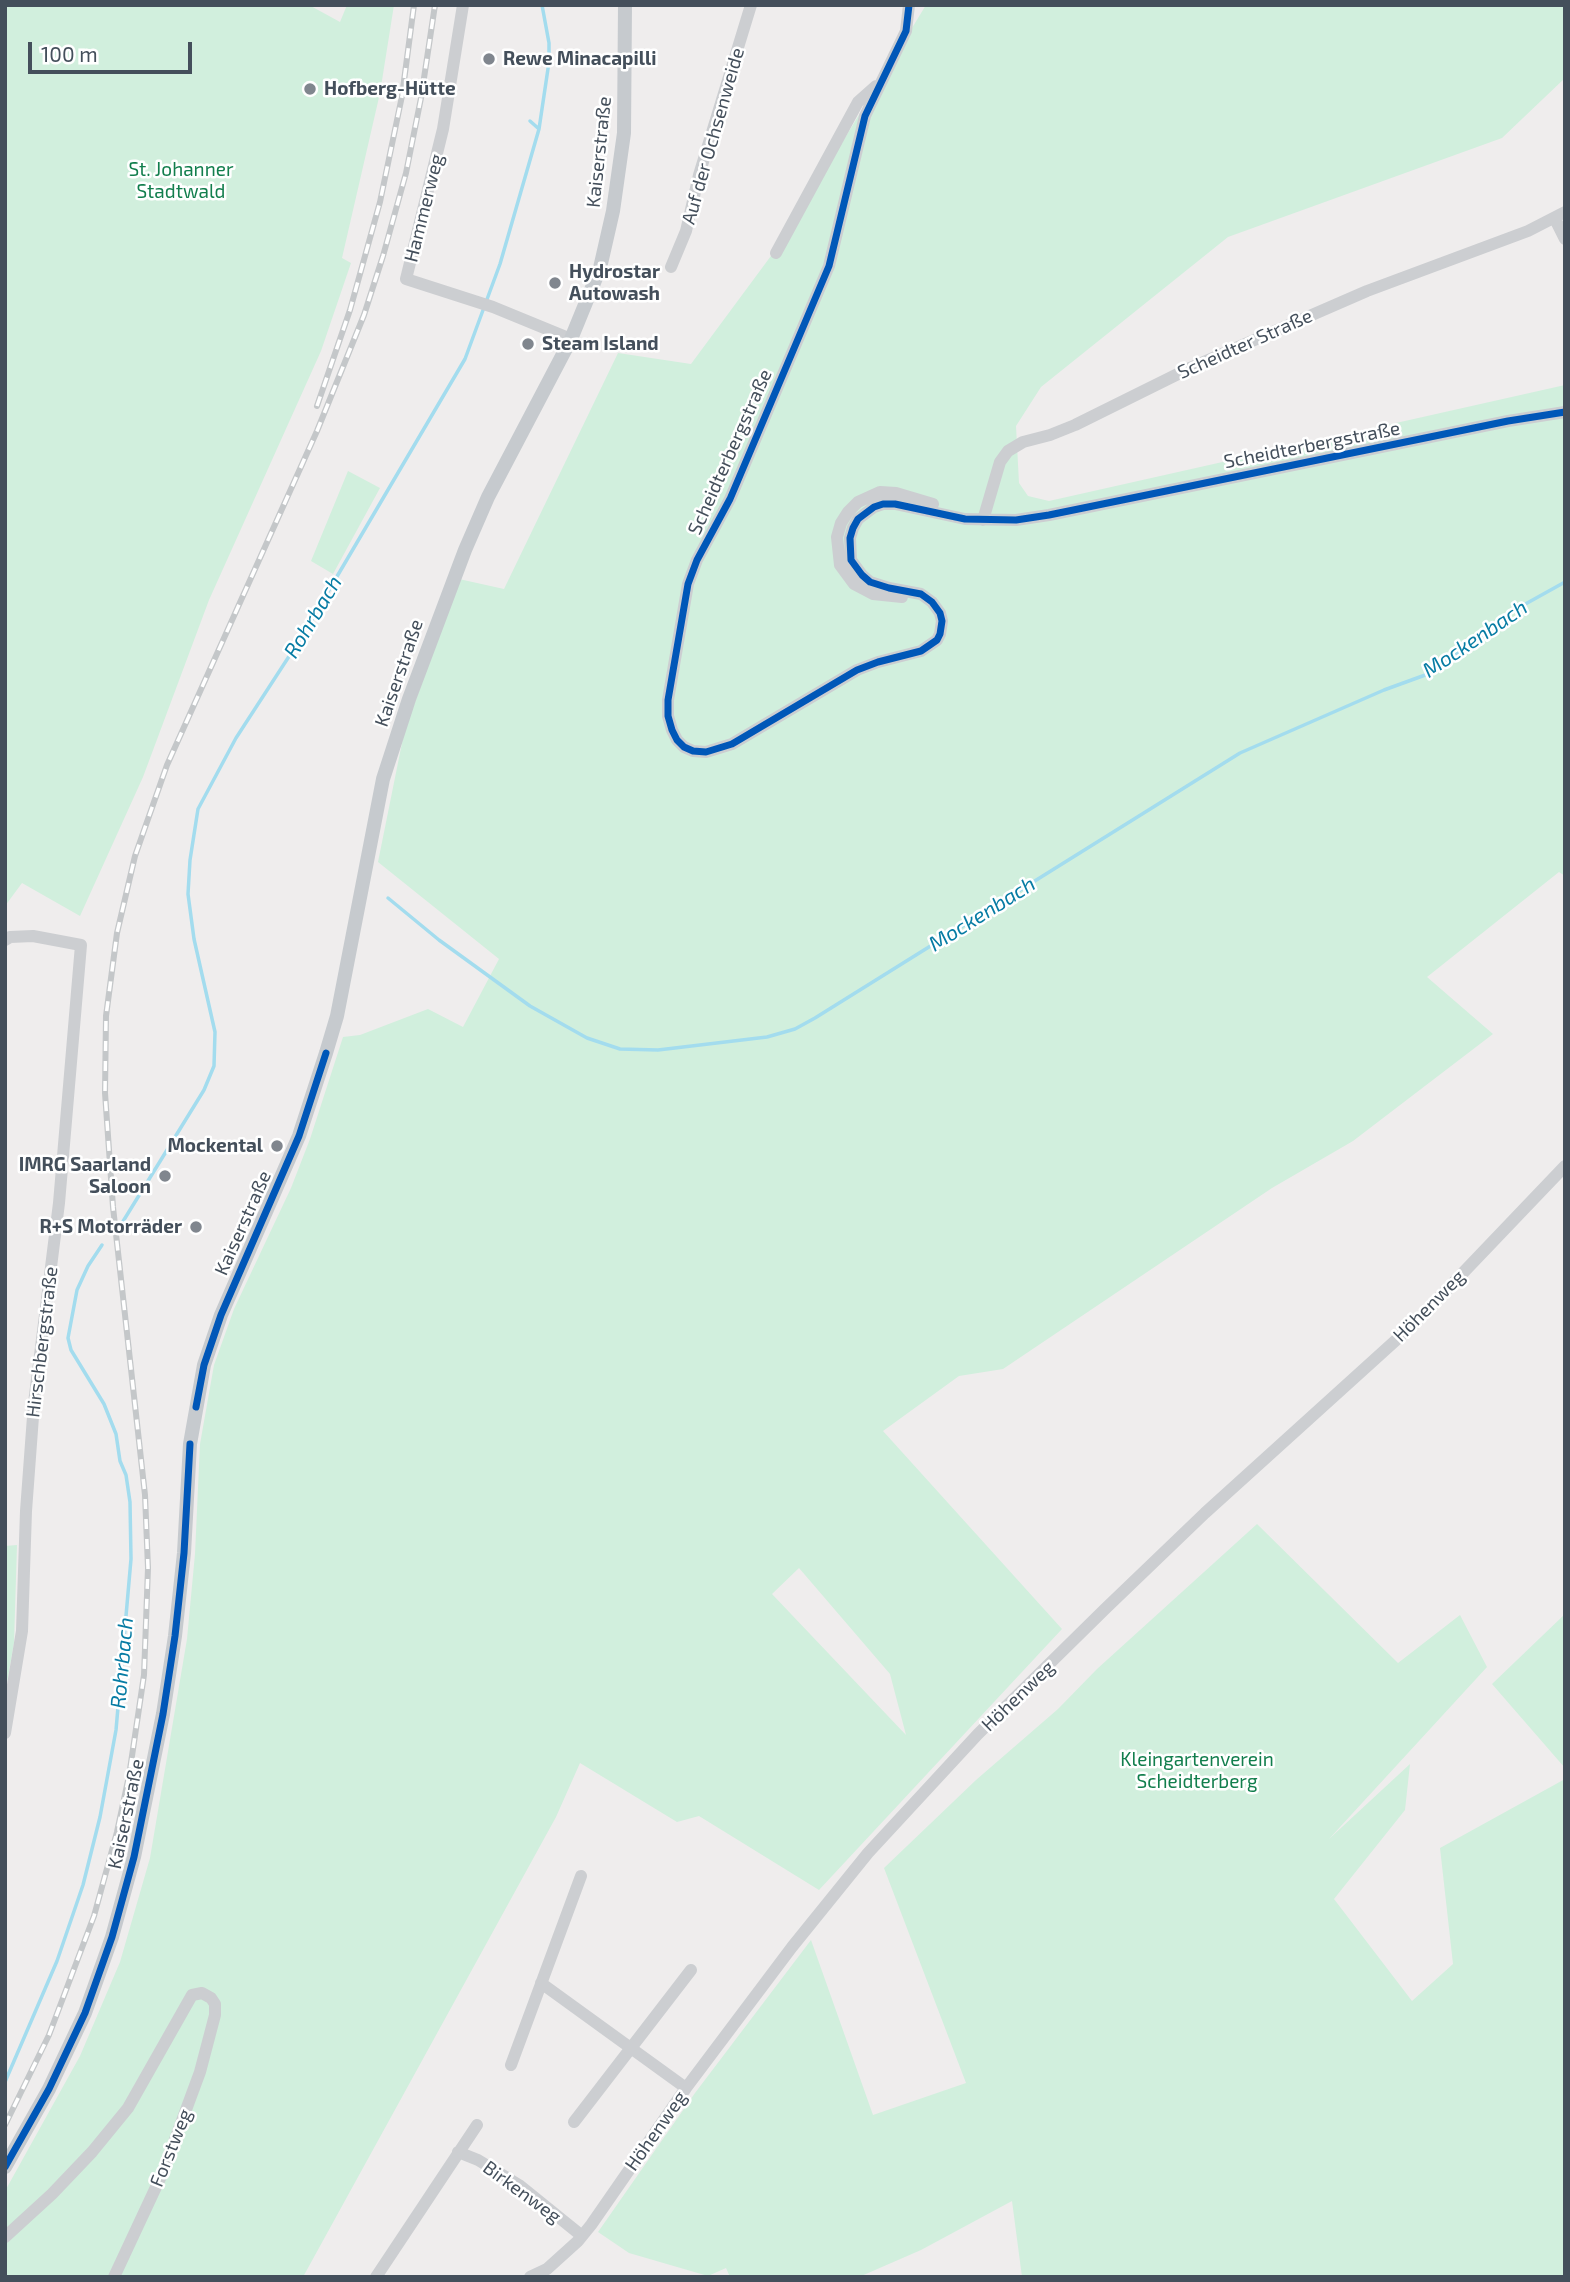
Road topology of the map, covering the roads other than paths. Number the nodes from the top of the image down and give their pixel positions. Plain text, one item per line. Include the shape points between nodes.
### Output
1 (463, 5) edge
2 (625, 5) edge
3 (751, 5) edge
4 (909, 5) edge
5 (884, 79) junction
6 (1560, 215) edge
7 (1565, 239) edge
8 (776, 253) dead end
9 (671, 267) dead end
10 (571, 339) junction
11 (1565, 412) edge
12 (983, 520) junction
13 (5, 940) edge
14 (1565, 1166) edge
15 (6, 1727) edge
16 (582, 1876) dead end
17 (691, 1970) dead end
18 (541, 1983) junction
19 (630, 2049) junction
20 (511, 2065) dead end
21 (686, 2088) junction
22 (574, 2122) dead end
23 (477, 2124) dead end
24 (458, 2152) junction
25 (5, 2167) edge
26 (582, 2236) junction
27 (5, 2237) edge
28 (114, 2277) edge
29 (376, 2277) edge
30 (530, 2277) edge

1 - 10 street, Hammerweg via 443,129 406,279
2 - 10 main road, Kaiserstraße via 624,133 613,211 593,287
3 - 9 street, Auf der Ochsenweide via 686,231
4 - 5 street, Scheidterbergstraße via 906,31
5 - 8 street, Scheidterbergstraße via 858,102
5 - 12 street, Scheidterbergstraße via 865,116 829,266 730,499 688,584 668,700 668,716 677,740 693,751 716,750 857,670 921,650 937,640 942,628 932,601 921,594 879,586 862,576 852,560 850,538 866,511 883,504
6 - 7 street, Scheidter Straße
6 - 12 street, Scheidter Straße via 1367,291 1190,368 1074,425 1023,442 1000,462
10 - 25 main road, Kaiserstraße via 465,550 383,779 326,1053 299,1136 221,1314 204,1365 190,1444 175,1636 150,1784 123,1897 85,2013
11 - 12 street, Scheidterbergstraße via 1049,515
13 - 15 street, Hirschbergstraße via 33,936 81,945 59,1203 34,1403 22,1630
14 - 21 street, Höhenweg via 1416,1322 1205,1513 978,1734 868,1853
16 - 18 street
17 - 19 street
18 - 19 street
18 - 20 street
19 - 21 street
19 - 22 street
21 - 26 street, Höhenweg
23 - 24 street
24 - 26 street, Birkenweg via 519,2185
24 - 29 street
26 - 30 street, Höhenweg via 547,2269
27 - 28 street, Forstweg via 52,2194 128,2108 192,1995 202,1993 215,2004 215,2015 201,2071 163,2172

